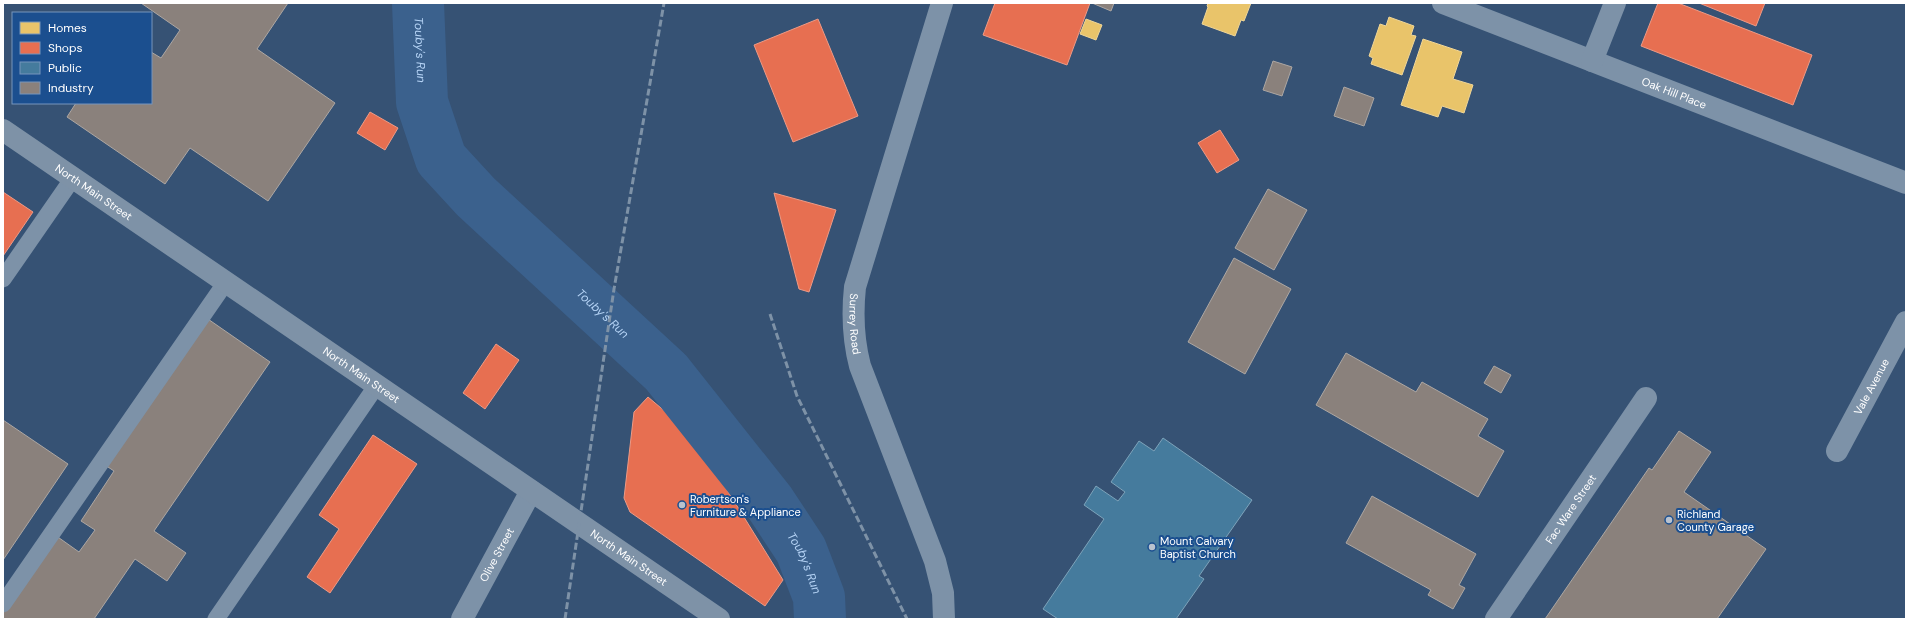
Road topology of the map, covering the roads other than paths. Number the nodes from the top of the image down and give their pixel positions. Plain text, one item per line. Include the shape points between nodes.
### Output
1 (942, 3) edge
2 (1443, 3) edge
3 (1615, 3) edge
4 (1592, 61) junction
5 (3, 130) edge
6 (73, 178) junction
7 (1906, 183) edge
8 (3, 279) edge
9 (226, 282) junction
10 (1906, 322) edge
11 (377, 385) junction
12 (1646, 398) dead end
13 (1837, 451) dead end
14 (530, 491) junction
15 (3, 604) edge
16 (216, 619) edge
17 (462, 619) edge
18 (719, 619) edge
19 (944, 619) edge
20 (1496, 619) edge

1 - 19 street, Surrey Road via 855,287 852,315 854,343 860,366 935,561 942,593
2 - 4 street, Oak Hill Place
3 - 4 street
4 - 7 street, Oak Hill Place
5 - 6 highway, North Main Street
6 - 8 lane
6 - 9 highway, North Main Street
9 - 11 highway, North Main Street
9 - 15 lane
10 - 13 street, Vale Avenue
11 - 14 highway, North Main Street
11 - 16 lane
12 - 20 street, Fac Ware Street
14 - 17 street, Olive Street
14 - 18 highway, North Main Street

